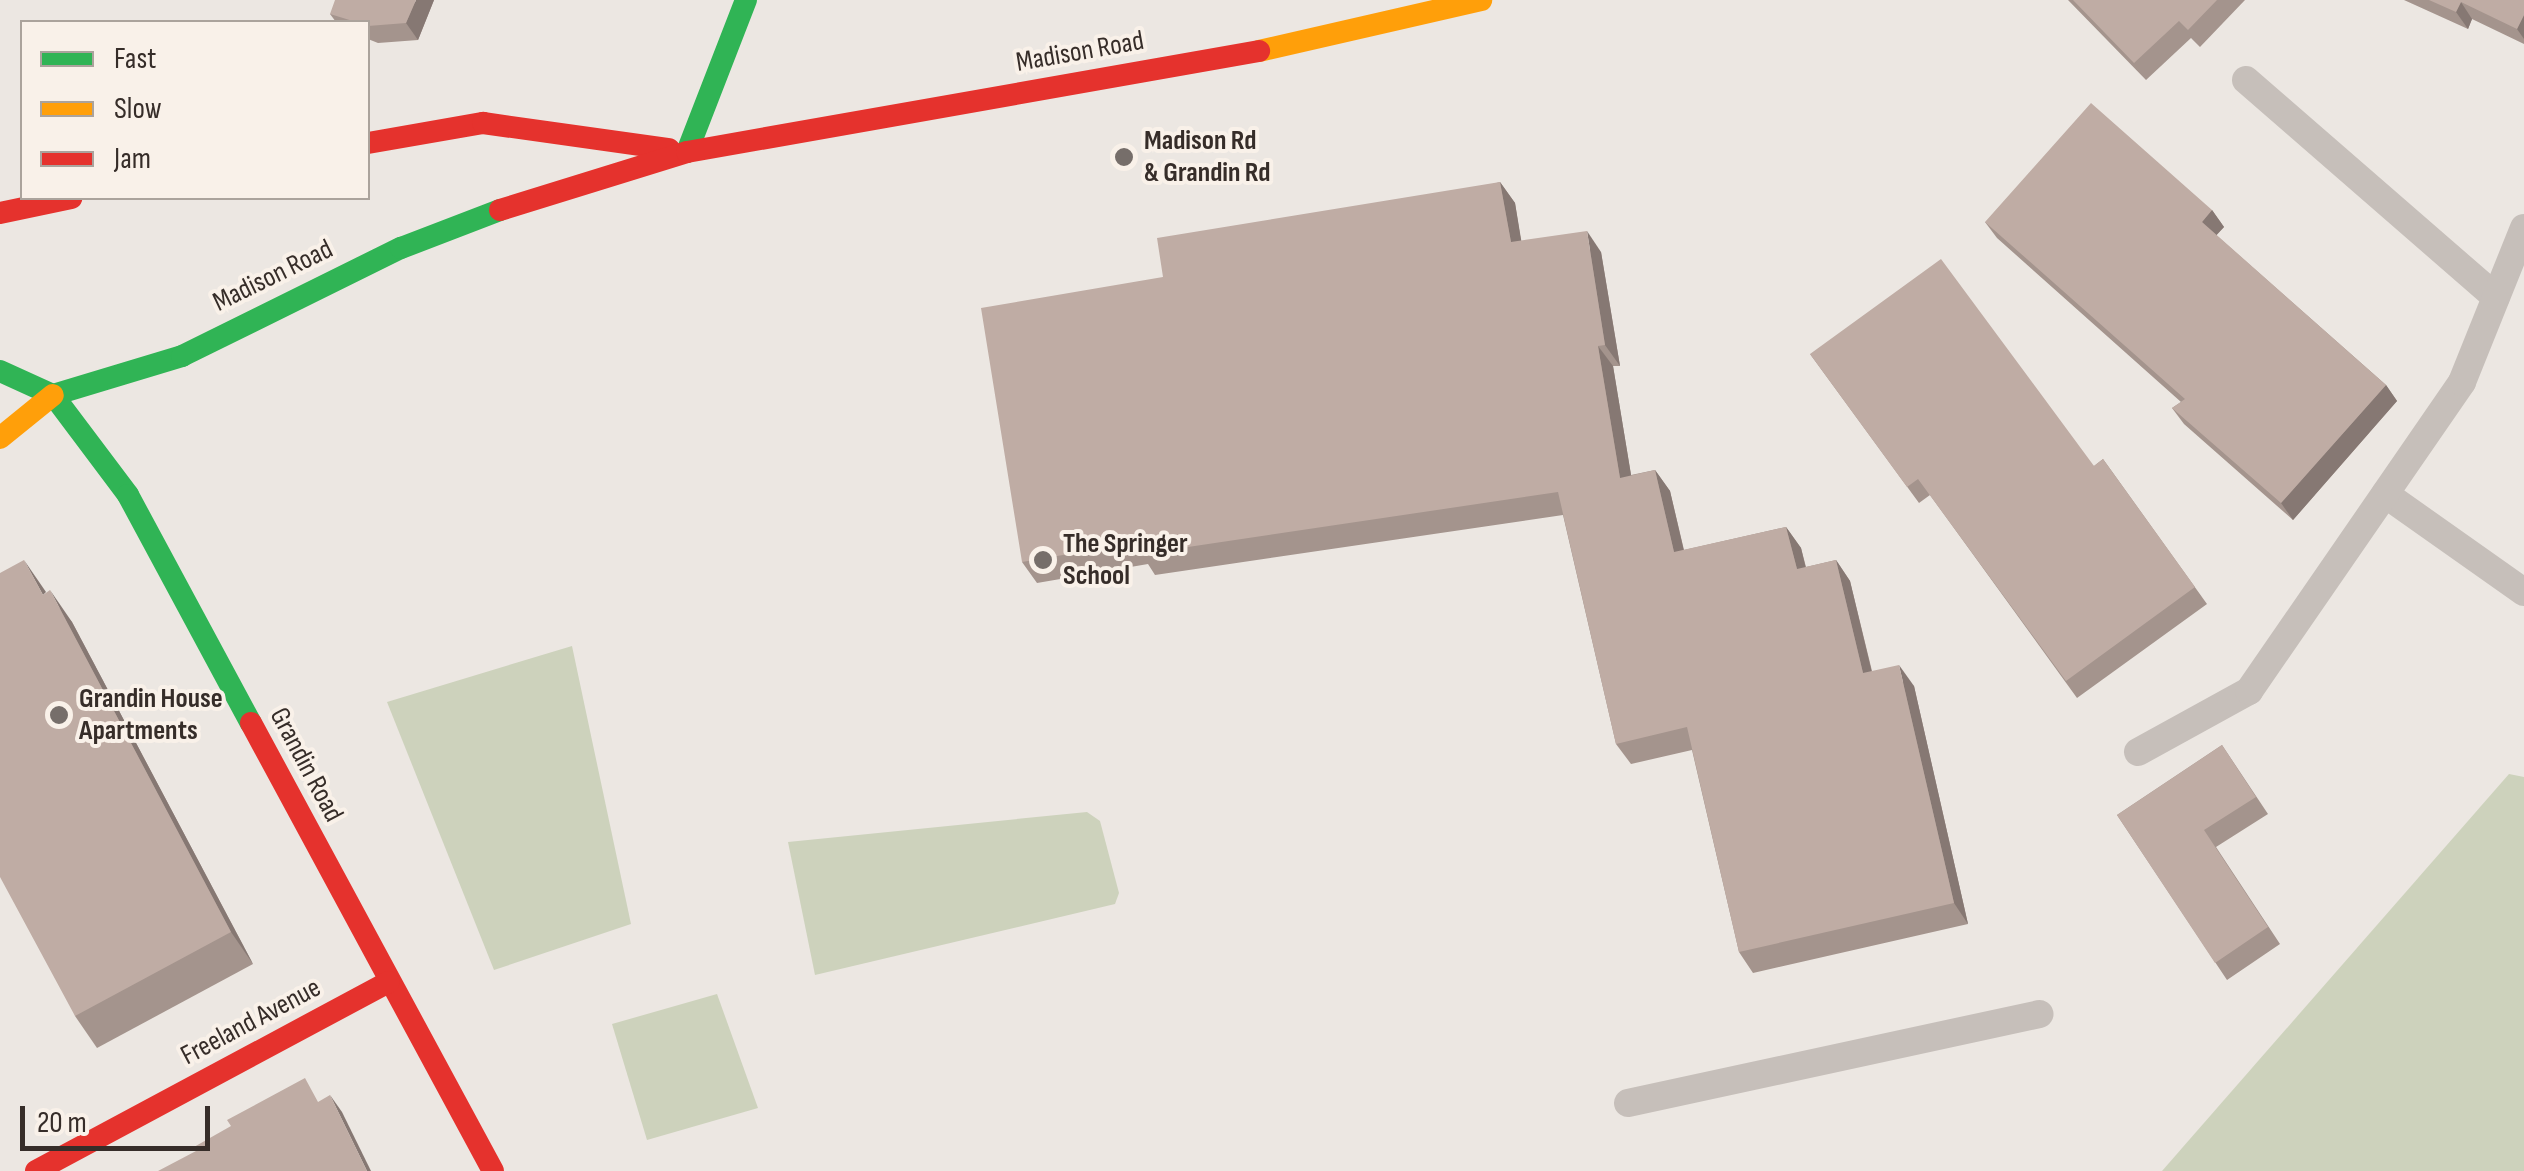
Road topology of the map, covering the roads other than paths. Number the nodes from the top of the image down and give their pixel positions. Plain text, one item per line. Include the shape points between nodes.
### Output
1 (746, 0) edge
2 (1481, 0) edge
3 (2246, 80) dead end
4 (370, 143) edge
5 (687, 152) junction
6 (61, 200) edge
7 (0, 212) edge
8 (2524, 228) edge
9 (2496, 297) junction
10 (0, 371) edge
11 (54, 395) junction
12 (0, 438) edge
13 (2384, 494) junction
14 (2524, 592) edge
15 (2138, 752) dead end
16 (389, 982) junction
17 (2039, 1014) dead end
18 (1628, 1103) dead end
19 (36, 1171) edge
20 (494, 1171) edge

1 - 5 main road
2 - 5 main road, Madison Road via 1319,40
3 - 9 lane
4 - 5 main road, Madison Road via 483,123
5 - 11 main road, Madison Road via 537,196 418,241 182,356
6 - 7 main road
8 - 9 lane
9 - 13 lane via 2462,382
10 - 11 main road
11 - 12 main road
11 - 16 main road, Grandin Road via 128,494
13 - 14 lane
13 - 15 lane via 2249,690
16 - 19 main road, Freeland Avenue
16 - 20 main road, Grandin Road
17 - 18 lane

